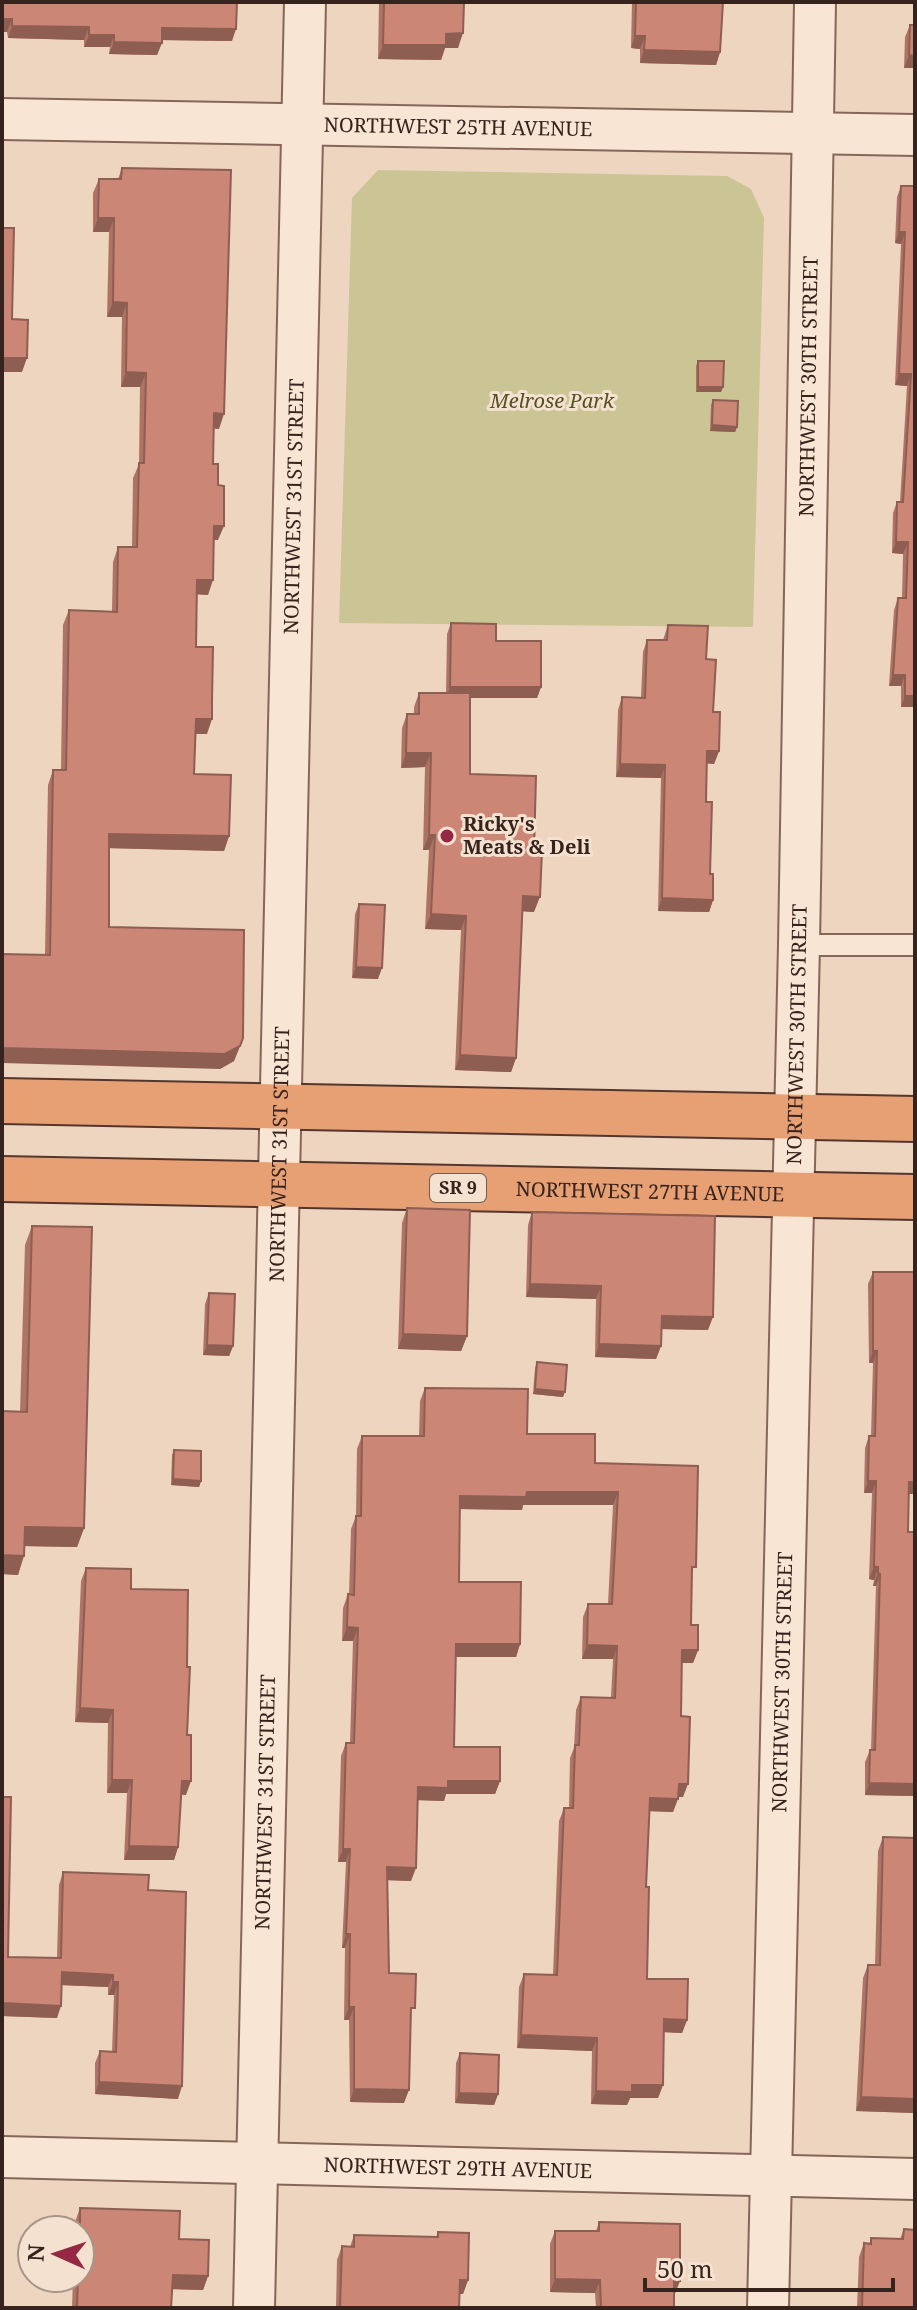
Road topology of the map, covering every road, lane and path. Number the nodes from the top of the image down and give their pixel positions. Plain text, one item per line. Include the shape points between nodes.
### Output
1 (305, 2) edge
2 (815, 2) edge
3 (2, 119) edge
4 (302, 125) junction
5 (812, 133) junction
6 (915, 135) edge
7 (799, 945) junction
8 (915, 945) edge
9 (2, 1101) edge
10 (281, 1108) junction
11 (795, 1116) junction
12 (915, 1119) edge
13 (2, 1179) edge
14 (279, 1184) junction
15 (793, 1195) junction
16 (915, 1197) edge
17 (2, 2157) edge
18 (257, 2163) junction
19 (771, 2176) junction
20 (915, 2179) edge
21 (254, 2308) edge
22 (768, 2308) edge

1 - 4 street, NORTHWEST 31ST STREET
2 - 5 street, NORTHWEST 30TH STREET
3 - 4 street, NORTHWEST 25TH AVENUE
4 - 5 street, NORTHWEST 25TH AVENUE
4 - 10 street, NORTHWEST 31ST STREET
5 - 6 street, NORTHWEST 25TH AVENUE
5 - 7 street, NORTHWEST 30TH STREET
7 - 8 lane
7 - 11 street, NORTHWEST 30TH STREET
9 - 10 highway
10 - 11 highway
10 - 14 street, NORTHWEST 31ST STREET
11 - 12 highway
11 - 15 street, NORTHWEST 30TH STREET
13 - 14 highway, NORTHWEST 27TH AVENUE / SR 9
14 - 15 highway, NORTHWEST 27TH AVENUE / SR 9
14 - 18 street, NORTHWEST 31ST STREET
15 - 16 highway, NORTHWEST 27TH AVENUE / SR 9
15 - 19 street, NORTHWEST 30TH STREET
17 - 18 street, NORTHWEST 29TH AVENUE
18 - 19 street, NORTHWEST 29TH AVENUE
18 - 21 street, NORTHWEST 31ST STREET
19 - 20 street, NORTHWEST 29TH AVENUE
19 - 22 street, NORTHWEST 30TH STREET

